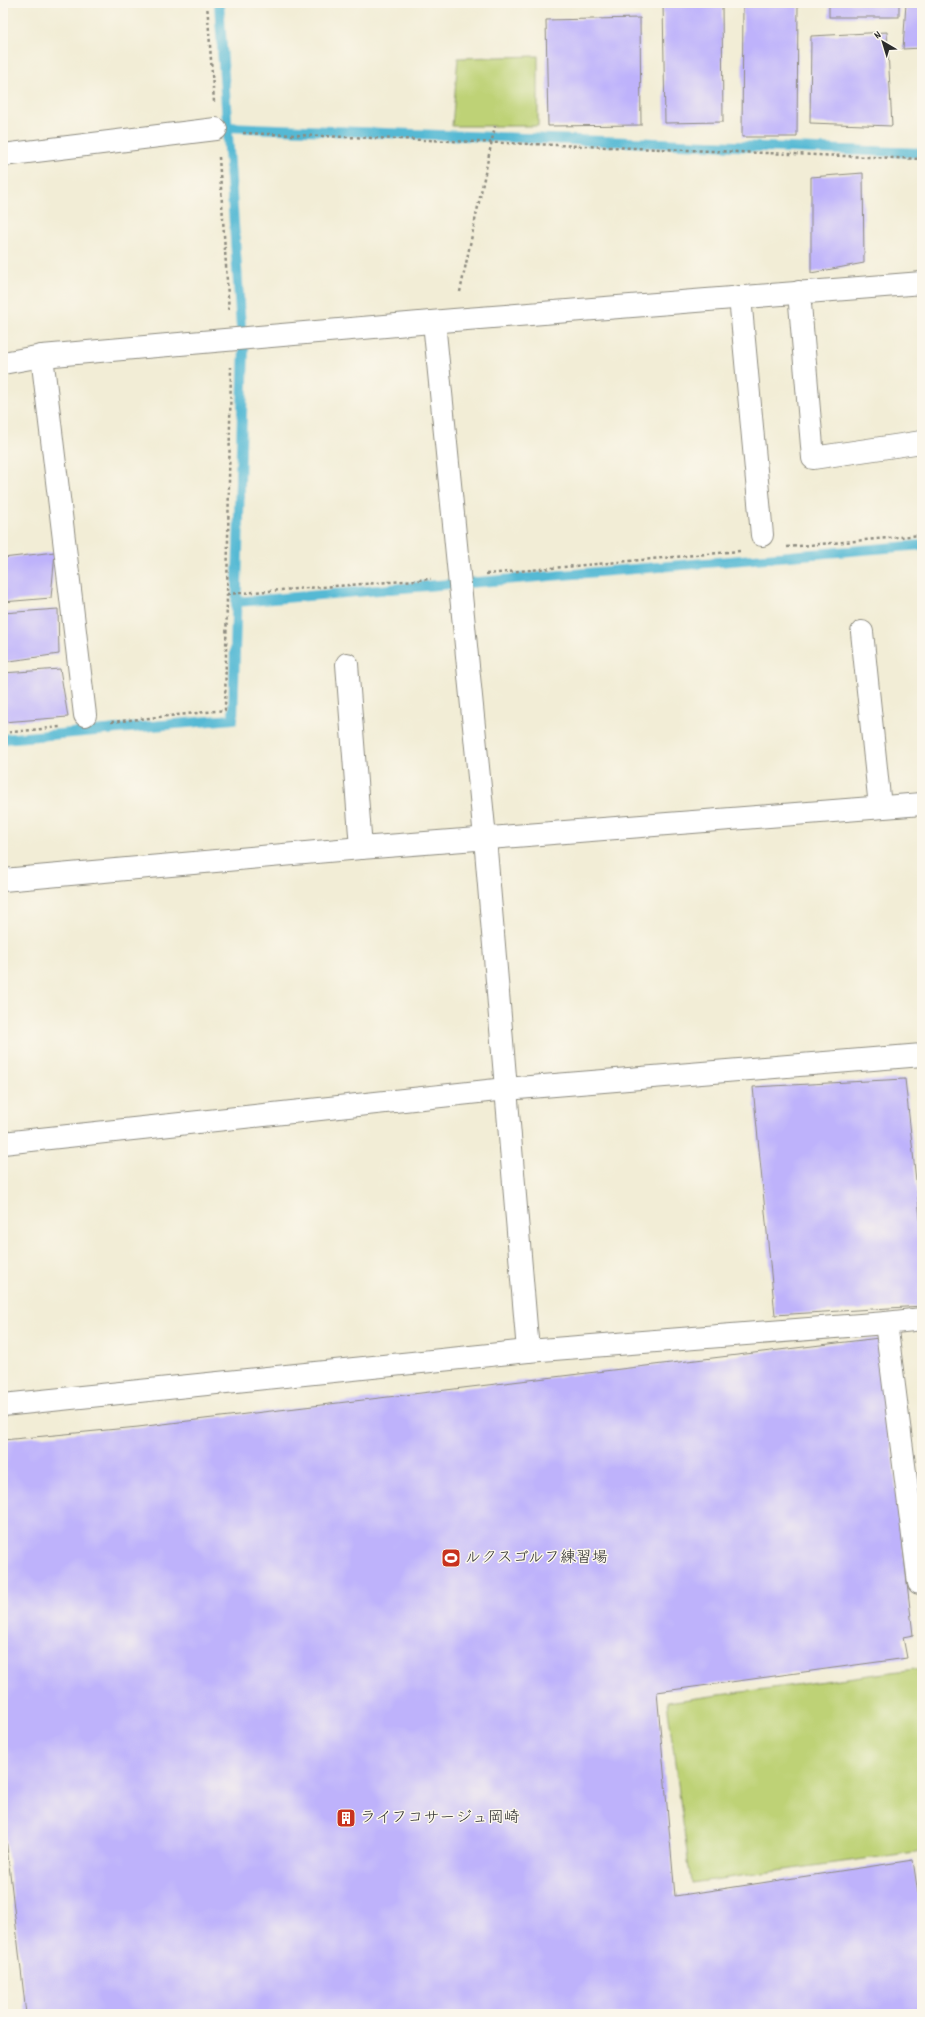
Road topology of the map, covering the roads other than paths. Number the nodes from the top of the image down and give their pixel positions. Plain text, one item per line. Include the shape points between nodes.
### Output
1 (217, 130) road end
2 (3, 155) edge
3 (922, 283) edge
4 (799, 292) junction
5 (740, 297) junction
6 (444, 321) junction
7 (42, 356) junction
8 (3, 363) edge
9 (922, 442) edge
10 (762, 535) dead end
11 (862, 632) dead end
12 (347, 664) dead end
13 (85, 715) dead end
14 (922, 804) edge
15 (880, 807) junction
16 (485, 838) junction
17 (361, 848) junction
18 (3, 880) edge
19 (922, 1055) edge
20 (506, 1089) junction
21 (3, 1143) edge
22 (922, 1319) edge
23 (886, 1323) junction
24 (528, 1351) junction
25 (3, 1405) edge
26 (922, 1583) edge

1 - 2 street
3 - 4 street
4 - 5 street
4 - 9 street via 813,458
5 - 6 street
5 - 10 street
6 - 7 street
6 - 16 street via 459,577
7 - 8 street
7 - 13 street
11 - 15 street
12 - 17 street
14 - 15 street
15 - 16 street
16 - 17 street
16 - 20 street
17 - 18 street
19 - 20 street
20 - 21 street
20 - 24 street
22 - 23 street
23 - 24 street
23 - 26 street via 919,1583
24 - 25 street

